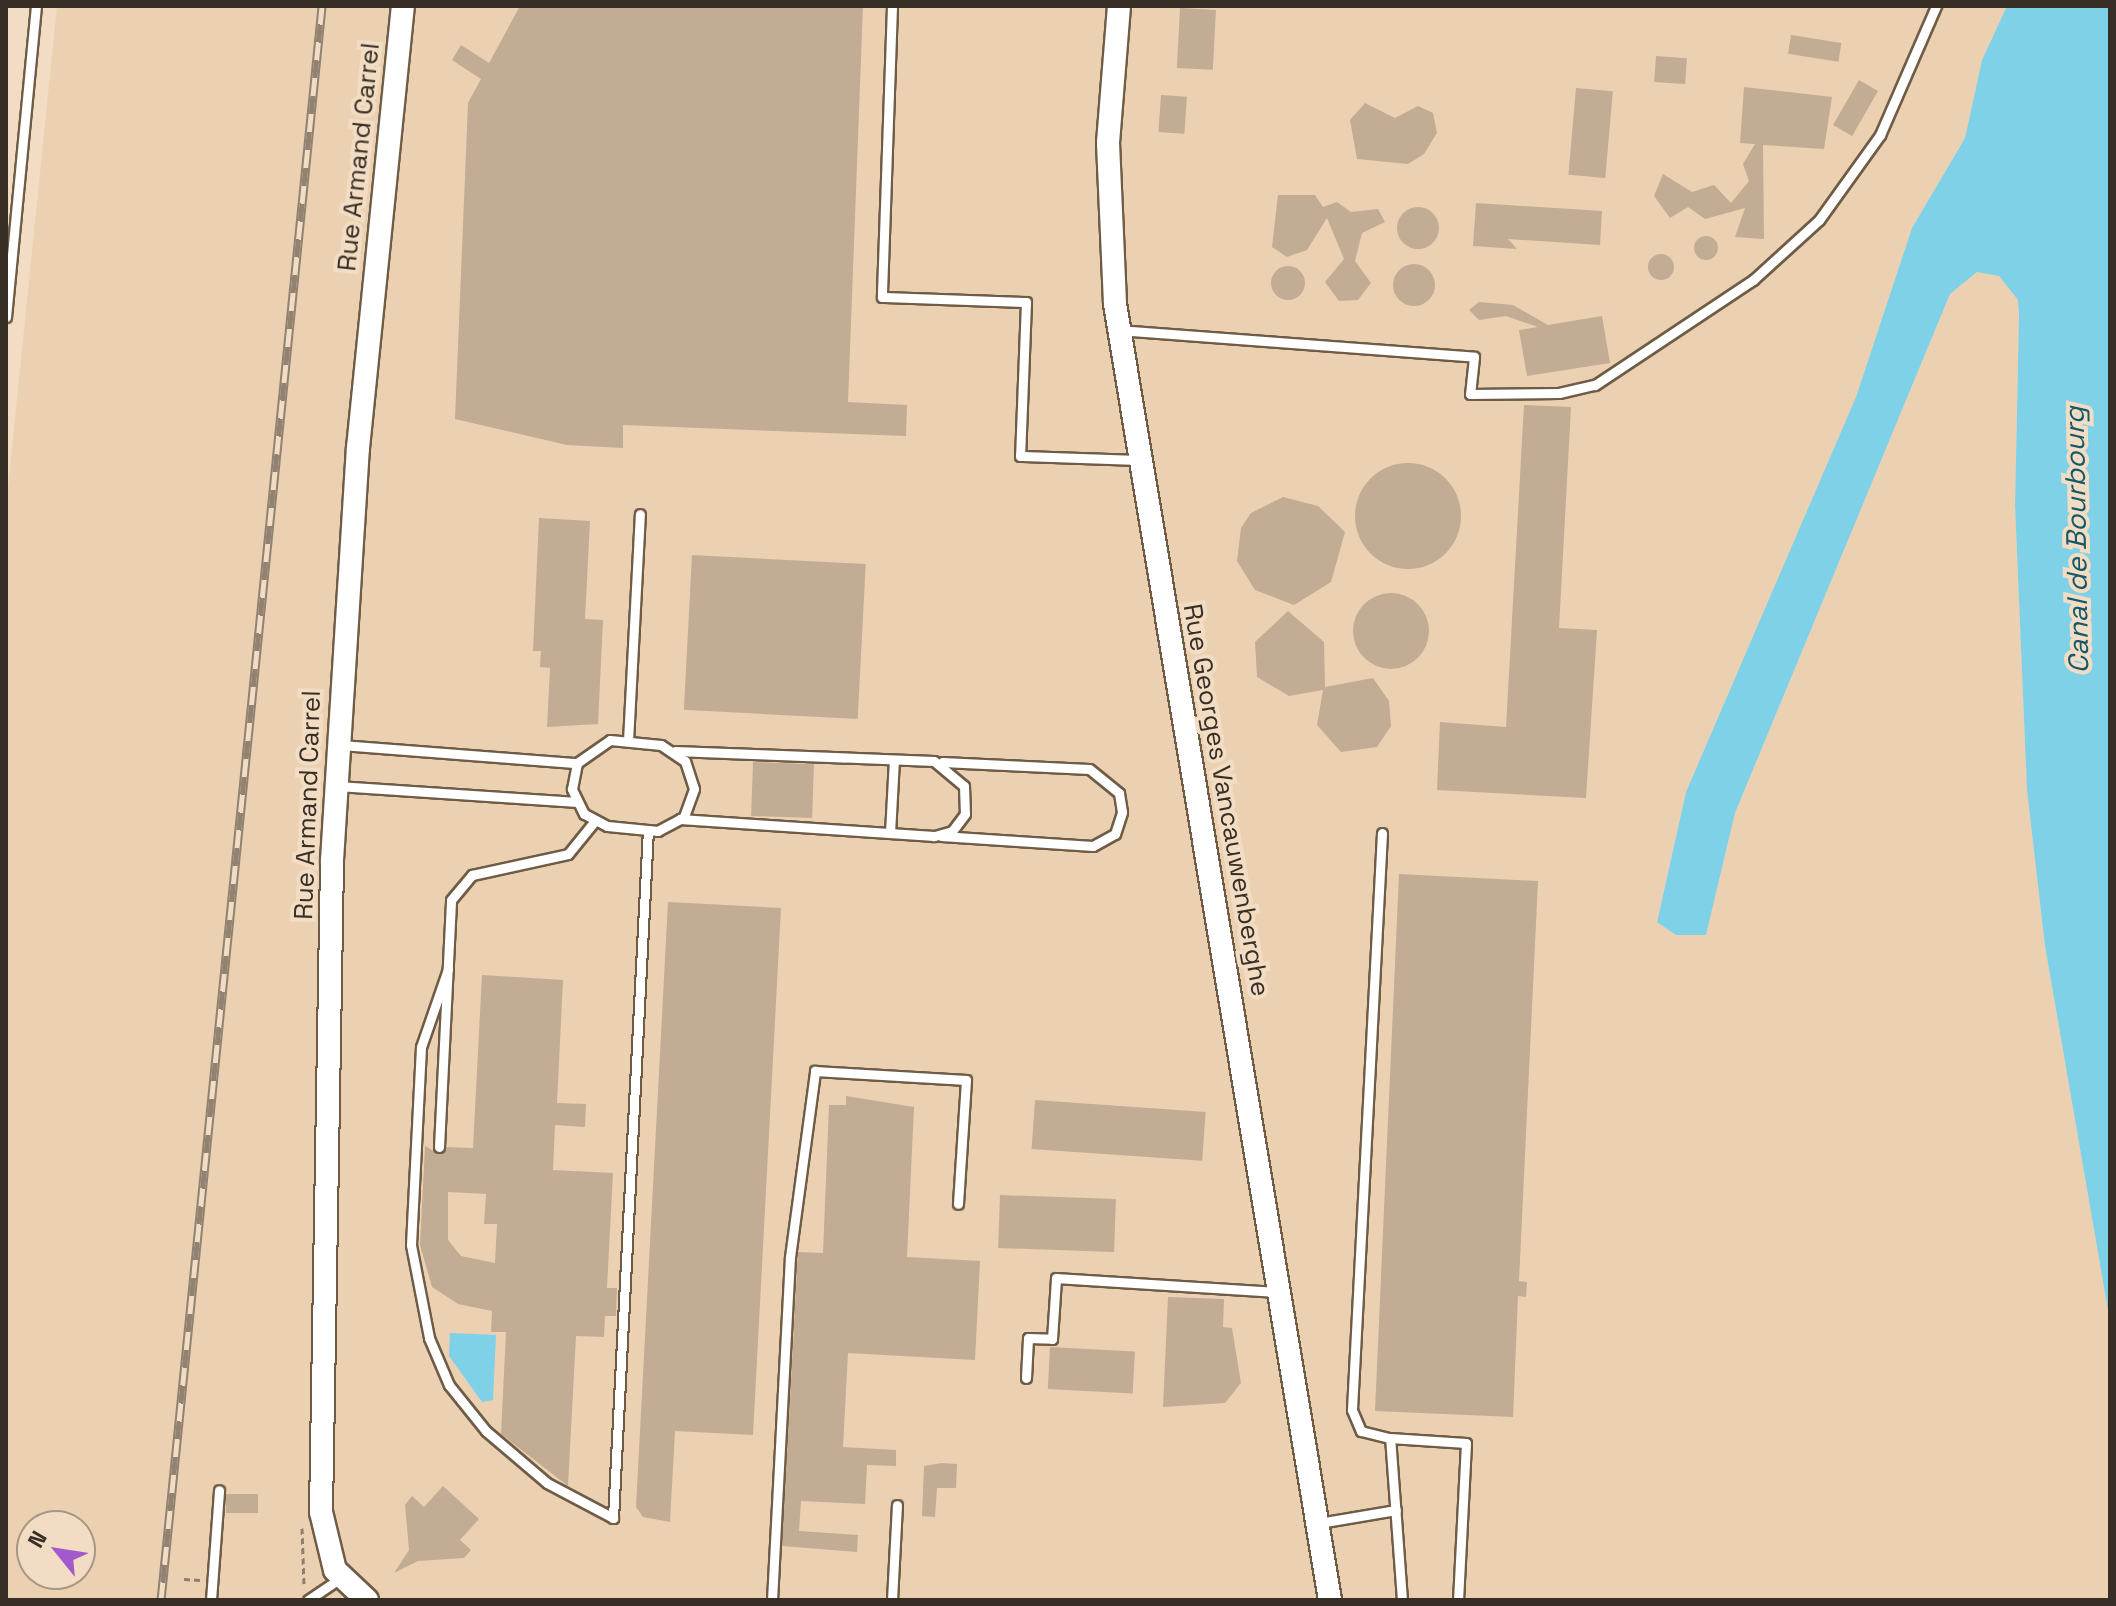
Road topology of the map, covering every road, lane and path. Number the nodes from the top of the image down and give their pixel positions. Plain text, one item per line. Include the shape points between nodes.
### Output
1 (36, 6) edge
2 (403, 6) edge
3 (892, 6) edge
4 (1119, 6) edge
5 (1936, 6) edge
6 (6, 317) edge
7 (1119, 330) junction
8 (1141, 460) junction
9 (640, 514) dead end
10 (628, 741) junction
11 (337, 744) junction
12 (675, 751) junction
13 (894, 760) junction
14 (934, 761) junction
15 (577, 763) junction
16 (335, 785) junction
17 (576, 802) junction
18 (680, 819) junction
19 (594, 822) junction
20 (648, 830) junction
21 (890, 833) junction
22 (1382, 833) dead end
23 (934, 836) junction
24 (448, 969) junction
25 (439, 1147) dead end
26 (958, 1204) dead end
27 (1280, 1293) junction
28 (1026, 1378) dead end
29 (1390, 1438) junction
30 (219, 1490) dead end
31 (897, 1505) dead end
32 (1396, 1510) junction
33 (1319, 1523) junction
34 (341, 1578) junction
35 (363, 1598) edge
36 (211, 1600) edge
37 (308, 1600) edge
38 (772, 1600) edge
39 (892, 1600) edge
40 (1330, 1600) edge
41 (1402, 1600) edge
42 (1458, 1600) edge

1 - 6 lane
2 - 11 street, Rue Armand Carrel
3 - 8 lane via 882,297 1026,302 1020,456
4 - 7 street, Rue Georges Vancauwenberghe via 1107,184
5 - 7 lane via 1880,135 1819,220 1769,268 1595,385 1470,394 1474,357
7 - 8 street, Rue Georges Vancauwenberghe
8 - 27 street, Rue Georges Vancauwenberghe
9 - 10 lane
10 - 12 lane
10 - 15 lane via 596,744
11 - 15 lane
11 - 16 street, Rue Armand Carrel
12 - 13 lane
12 - 18 lane via 694,789
13 - 14 lane
13 - 21 lane
14 - 23 lane via 964,786 965,814 952,831
14 - 23 lane via 1089,769 1119,793 1122,812 1115,834 1093,846
15 - 17 lane
16 - 17 lane
16 - 34 street, Rue Armand Carrel via 321,1512
17 - 19 lane
18 - 20 lane
18 - 21 lane
19 - 20 lane
19 - 24 lane via 568,854 461,884 451,900
20 - 24 lane via 613,1518 547,1483 486,1431 449,1385 429,1338 411,1245 421,1047
21 - 23 lane
22 - 29 lane via 1352,1410 1361,1431
24 - 25 lane
26 - 38 lane via 966,1080 815,1071 790,1257
27 - 28 lane via 1056,1278 1052,1339 1028,1338
27 - 33 street, Rue Georges Vancauwenberghe
29 - 32 lane
29 - 42 lane via 1466,1443
30 - 36 lane
31 - 39 lane
32 - 33 lane
32 - 41 lane
33 - 40 street, Rue Georges Vancauwenberghe
34 - 35 street, Rue Armand Carrel
34 - 37 lane

